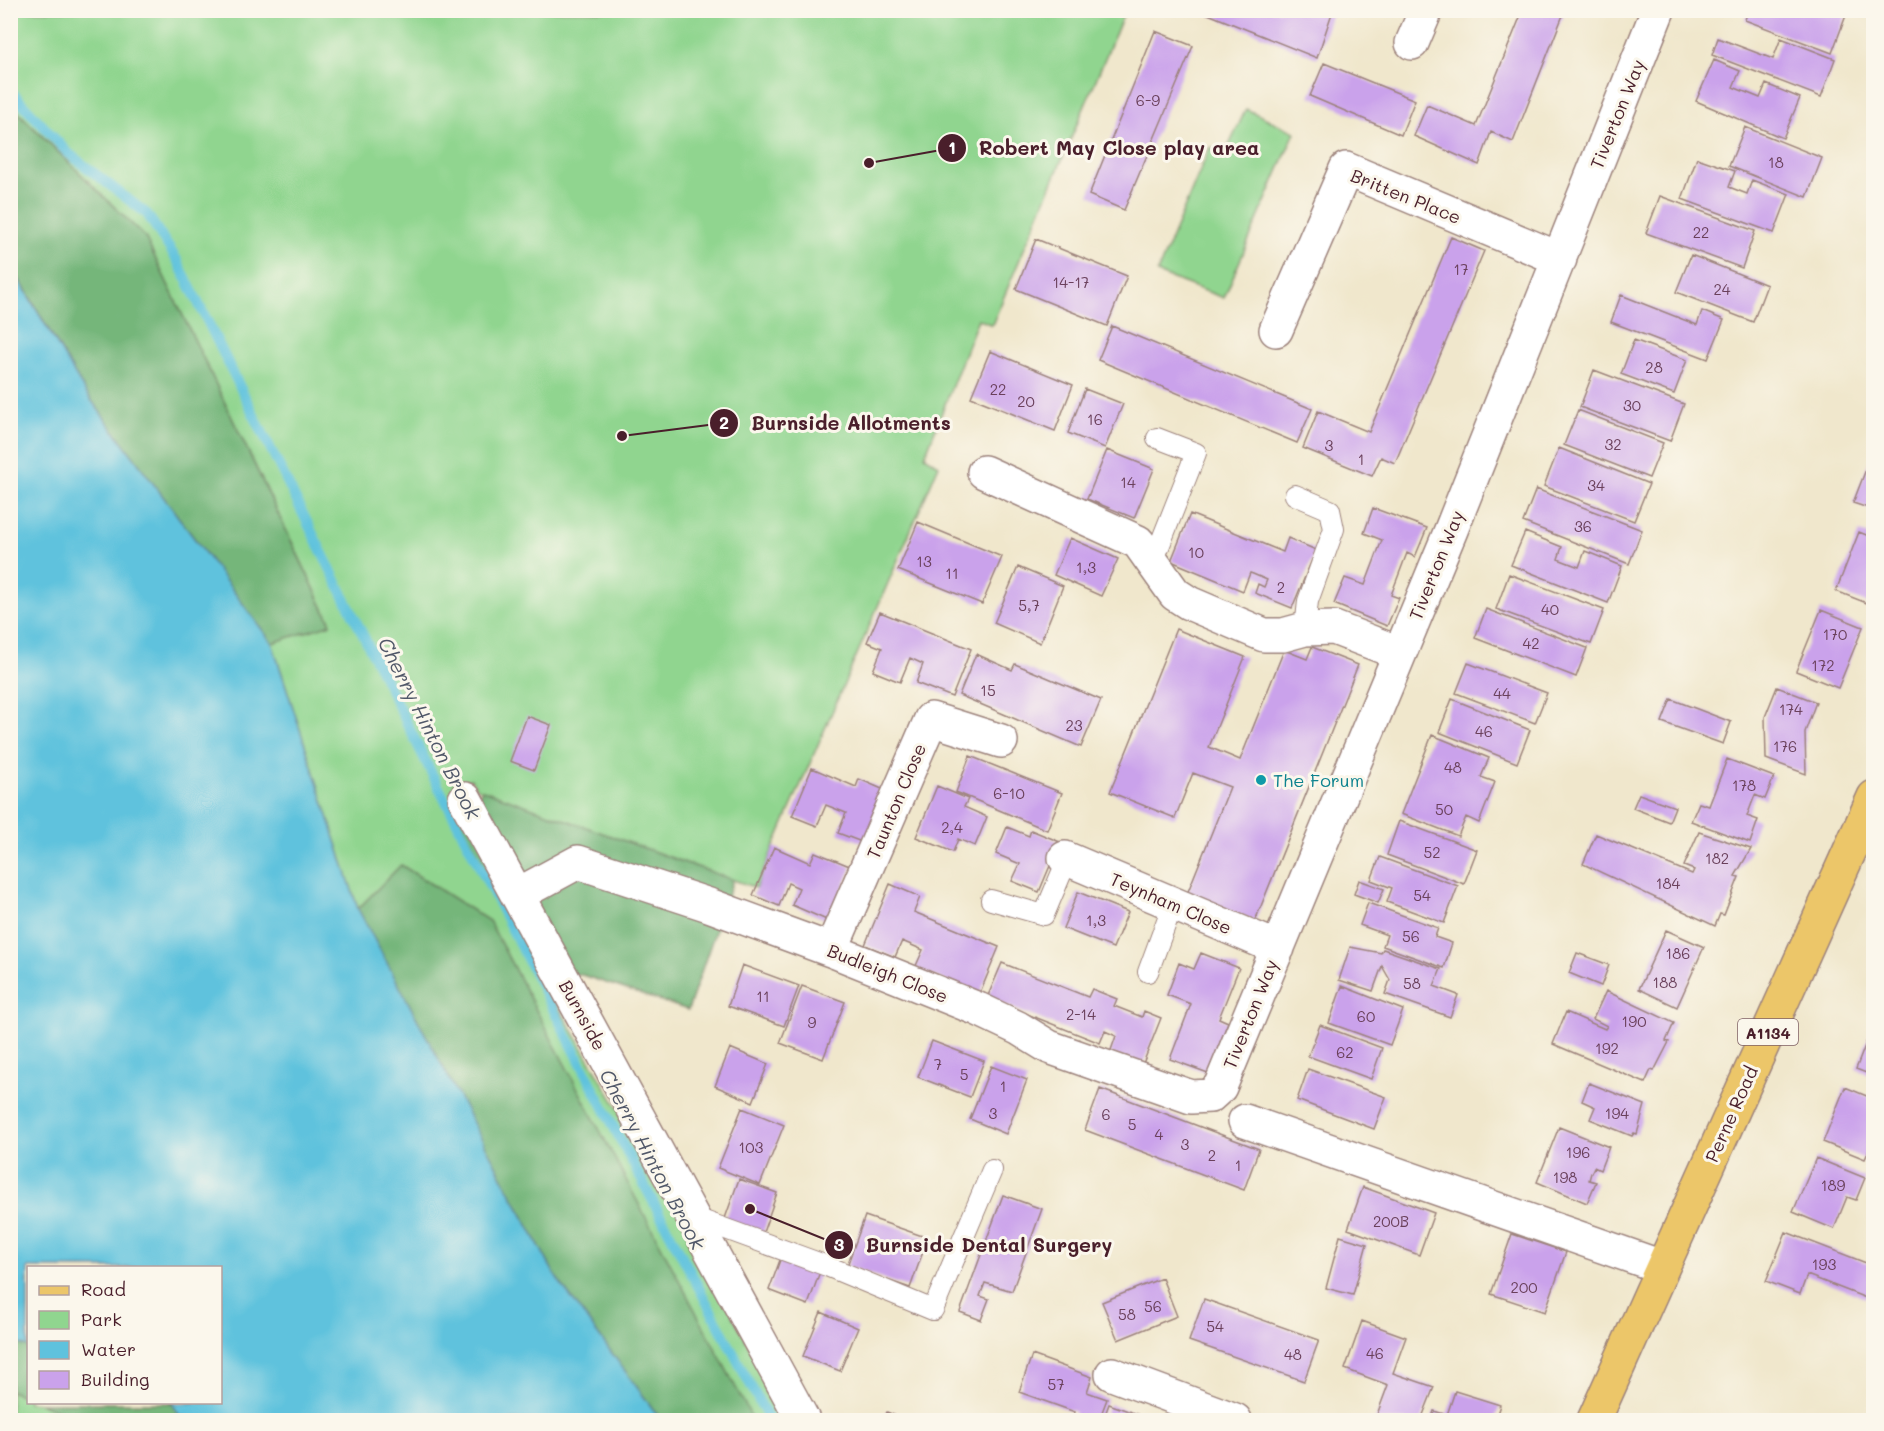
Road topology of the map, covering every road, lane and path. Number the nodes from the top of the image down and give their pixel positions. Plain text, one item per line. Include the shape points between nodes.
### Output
1 (1425, 10) edge
2 (1658, 10) edge
3 (1412, 44) dead end
4 (1560, 259) junction
5 (1276, 330) dead end
6 (1157, 438) dead end
7 (984, 472) dead end
8 (1295, 495) dead end
9 (1152, 562) junction
10 (1305, 629) junction
11 (1400, 653) junction
12 (1001, 741) dead end
13 (1874, 797) edge
14 (465, 799) dead end
15 (1066, 859) joint
16 (517, 896) junction
17 (991, 900) dead end
18 (1173, 904) junction
19 (1278, 948) junction
20 (831, 950) junction
21 (1148, 972) dead end
22 (1191, 1097) joint
23 (1245, 1121) dead end
24 (992, 1170) dead end
25 (693, 1217) junction
26 (1662, 1267) junction
27 (1112, 1374) dead end
28 (802, 1420) edge
29 (1235, 1420) edge
30 (1594, 1420) edge

1 - 3 street
2 - 4 street, Tiverton Way
4 - 5 street, Britten Place via 1346,169
4 - 11 street, Tiverton Way
6 - 9 lane via 1196,453
7 - 9 street via 1138,542
8 - 10 lane via 1330,510 1334,529 1308,601
9 - 10 street via 1175,594 1190,603 1264,635
10 - 11 street via 1334,628
11 - 19 street, Tiverton Way
12 - 20 street, Taunton Close via 931,720
13 - 26 main road, Perne Road / A1134
14 - 16 street, Burnside
15 - 17 lane via 1044,915
15 - 18 street, Teynham Close
16 - 20 street, Budleigh Close via 578,862
16 - 25 street, Burnside
18 - 19 street, Teynham Close
18 - 21 lane
19 - 22 street, Tiverton Way via 1220,1087 1210,1096
20 - 22 street, Budleigh Close via 978,1009 1049,1047
23 - 26 street
24 - 25 lane via 933,1310
25 - 28 street, Burnside
26 - 30 main road, Perne Road / A1134
27 - 29 street

